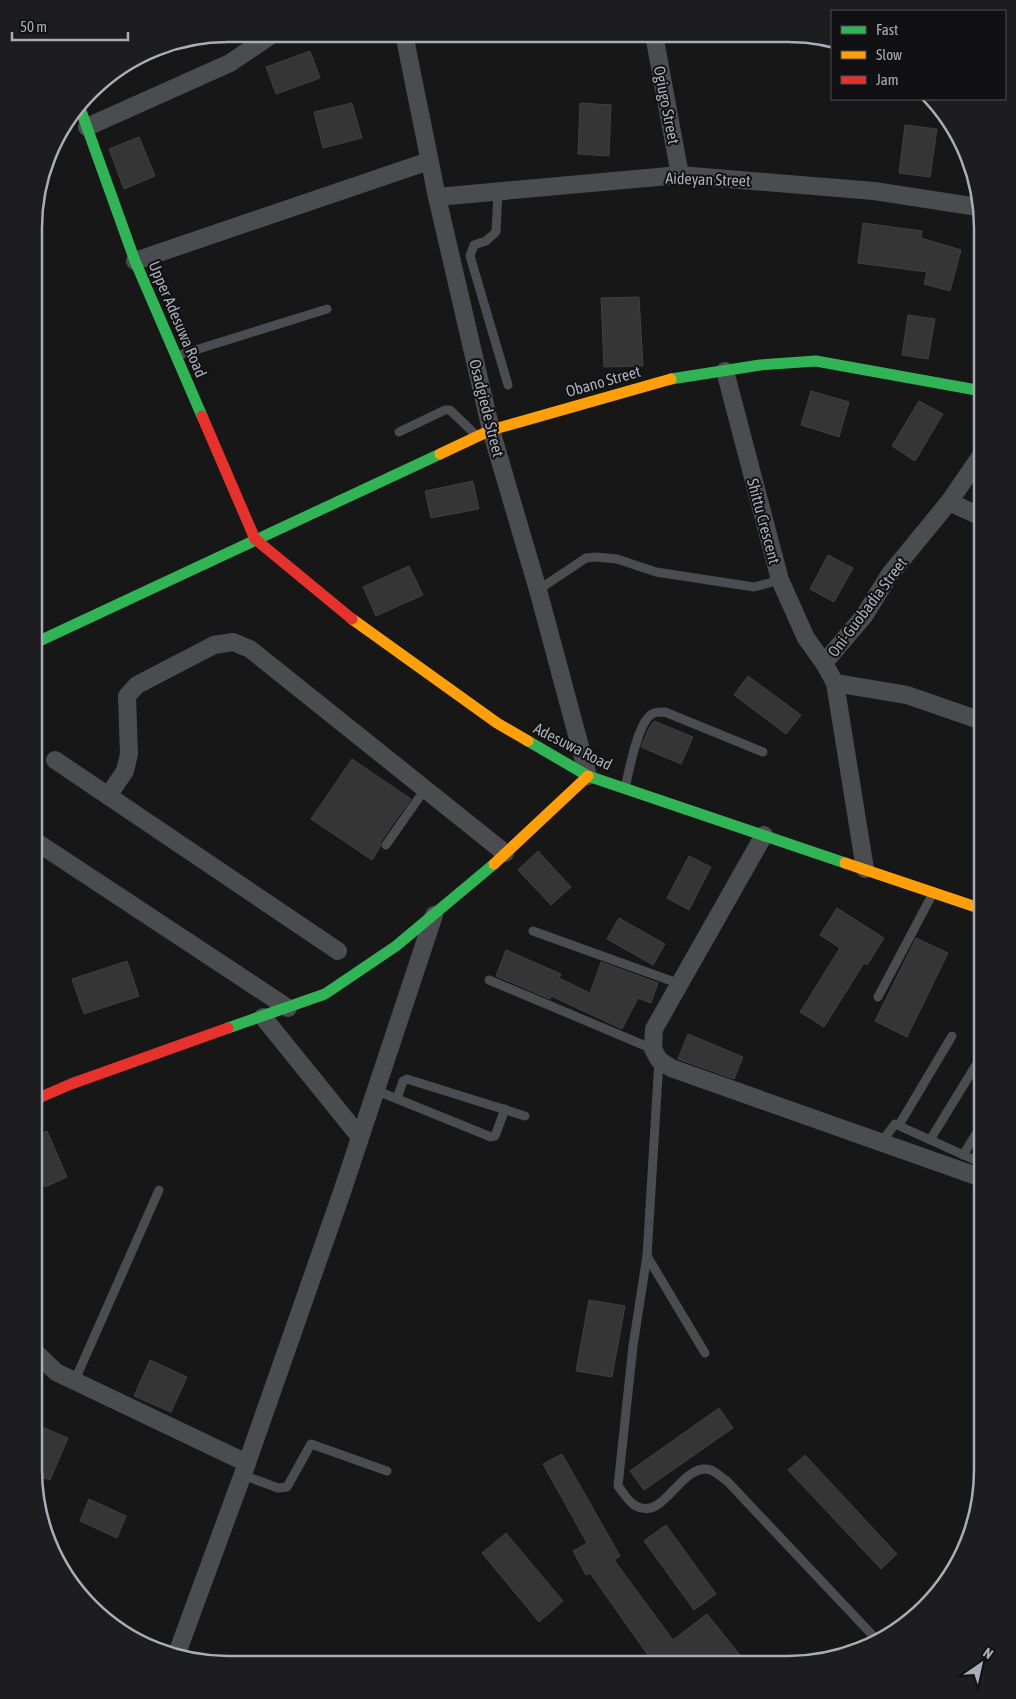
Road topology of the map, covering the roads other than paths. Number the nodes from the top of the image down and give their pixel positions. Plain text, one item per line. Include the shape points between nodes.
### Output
1 (261, 42) edge
2 (406, 42) edge
3 (655, 42) edge
4 (82, 114) edge
5 (87, 127) junction
6 (429, 161) junction
7 (680, 175) junction
8 (498, 191) junction
9 (437, 197) junction
10 (972, 206) edge
11 (135, 261) junction
12 (327, 309) dead end
13 (176, 356) junction
14 (725, 371) junction
15 (508, 385) dead end
16 (974, 390) edge
17 (399, 432) dead end
18 (484, 433) junction
19 (974, 466) edge
20 (950, 502) junction
21 (974, 513) edge
22 (255, 539) junction
23 (780, 580) junction
24 (538, 590) junction
25 (42, 639) edge
26 (824, 663) junction
27 (835, 682) junction
28 (974, 718) edge
29 (763, 752) dead end
30 (55, 760) dead end
31 (588, 776) junction
32 (624, 788) junction
33 (425, 789) junction
34 (108, 796) junction
35 (764, 835) junction
36 (386, 845) dead end
37 (42, 846) edge
38 (504, 853) junction
39 (865, 868) junction
40 (934, 892) junction
41 (974, 906) edge
42 (434, 915) junction
43 (533, 931) dead end
44 (338, 951) dead end
45 (489, 980) dead end
46 (680, 984) junction
47 (878, 997) dead end
48 (288, 1008) junction
49 (263, 1017) junction
50 (952, 1036) dead end
51 (656, 1055) junction
52 (974, 1068) edge
53 (375, 1090) junction
54 (42, 1097) edge
55 (397, 1099) junction
56 (505, 1109) junction
57 (525, 1116) dead end
58 (899, 1125) junction
59 (360, 1137) junction
60 (974, 1137) edge
61 (930, 1140) junction
62 (881, 1143) junction
63 (963, 1155) junction
64 (974, 1160) edge
65 (974, 1175) edge
66 (159, 1190) dead end
67 (647, 1256) junction
68 (705, 1353) dead end
69 (42, 1359) edge
70 (75, 1380) junction
71 (245, 1469) junction
72 (387, 1470) dead end
73 (873, 1636) edge
74 (178, 1649) edge

1 - 5 street via 230,63
2 - 6 street, Osadgiede Street
3 - 7 street, Ogiugo Street
4 - 5 street, Upper Adesuwa Road
5 - 11 street, Upper Adesuwa Road
6 - 9 street, Osadgiede Street
6 - 11 street
7 - 8 street, Aideyan Street
7 - 10 street, Aideyan Street via 874,191
8 - 9 street, Aideyan Street
8 - 15 lane via 496,232 486,241 474,245 470,256
9 - 18 street, Osadgiede Street
11 - 13 street, Upper Adesuwa Road
12 - 13 lane
13 - 22 street, Upper Adesuwa Road
14 - 16 street, Obano Street via 816,361
14 - 18 street, Obano Street via 665,380
14 - 23 street, Shittu Crescent
17 - 18 lane via 450,410
18 - 22 street, Obano Street
18 - 24 street, Osadgiede Street
19 - 20 street, Oni-Guobadia Street
20 - 21 street
20 - 26 street, Oni-Guobadia Street via 890,574 864,616
22 - 25 street, Obano Street
22 - 31 street, Adesuwa Road via 331,603 497,723
23 - 24 lane via 754,587 656,572 617,559 596,557 586,558
23 - 26 street, Shittu Crescent via 806,638
24 - 31 street, Osadgiede Street
26 - 27 street, Oni-Guobadia Street
27 - 28 street via 907,695
27 - 39 street, Oni-Guobadia Street
29 - 32 lane via 665,712 654,712 640,728
30 - 34 street
31 - 32 street, Adesuwa Road
31 - 38 street
32 - 35 street, Adesuwa Road
33 - 34 street via 250,649 233,642 214,645 137,685 127,696 129,754 124,771
33 - 36 lane
33 - 38 street
34 - 44 street
35 - 39 street, Adesuwa Road
35 - 46 street
37 - 48 street
38 - 42 street
39 - 40 street, Adesuwa Road
40 - 41 street, Adesuwa Road
40 - 47 lane
42 - 48 street via 356,975 325,994
42 - 53 street
43 - 46 lane
45 - 51 lane
46 - 51 street via 654,1029
48 - 49 street
49 - 54 street
49 - 59 street
50 - 58 lane
51 - 62 street via 671,1068
51 - 67 lane
52 - 61 lane
53 - 55 lane
53 - 59 street
55 - 56 lane via 407,1078
55 - 56 lane via 491,1137 498,1132
56 - 57 lane
58 - 61 lane
58 - 62 lane via 891,1127
59 - 71 street
60 - 63 lane
61 - 63 lane
62 - 65 street
63 - 64 lane
66 - 70 lane
67 - 68 lane
67 - 73 lane via 633,1346 618,1486 634,1506 646,1510 654,1508 683,1480 702,1469 712,1470 727,1481
69 - 70 street via 56,1372
70 - 71 street
71 - 72 lane via 278,1488 287,1487 312,1444
71 - 74 street

